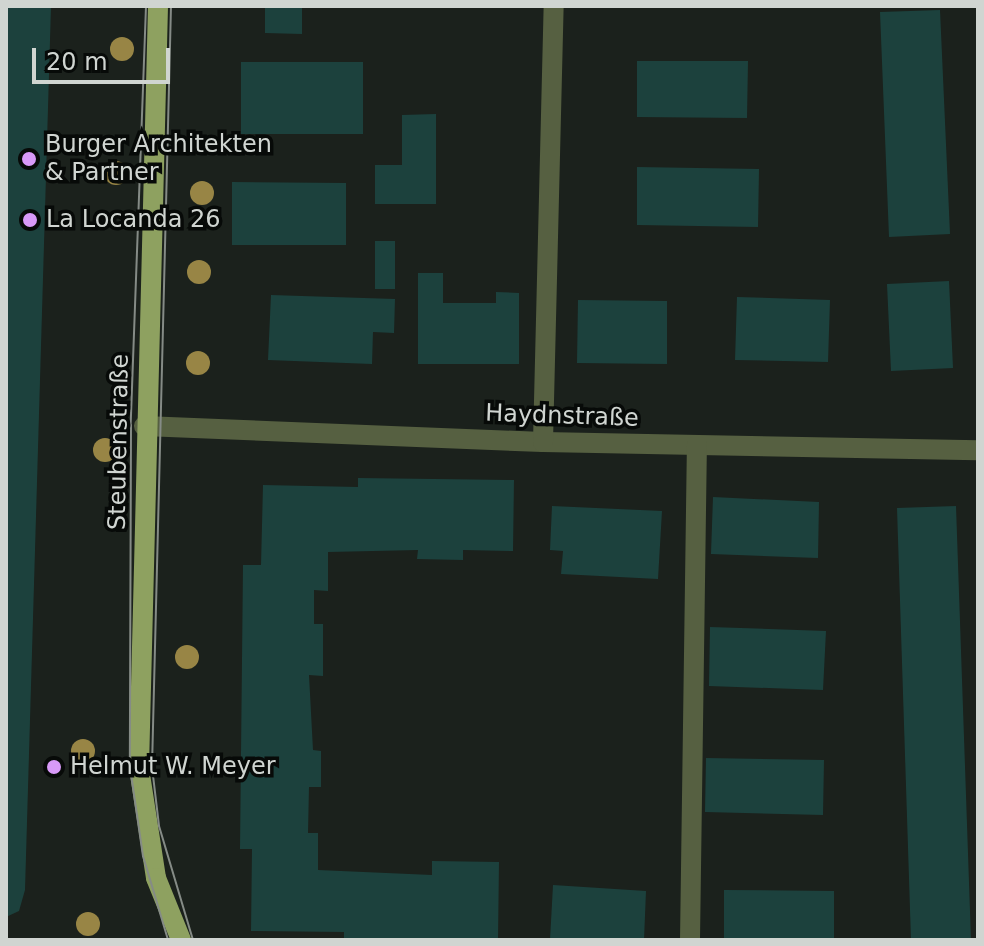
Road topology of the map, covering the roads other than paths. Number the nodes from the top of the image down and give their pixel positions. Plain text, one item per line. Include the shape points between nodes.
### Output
1 (158, 6) edge
2 (554, 6) edge
3 (144, 426) junction
4 (543, 442) junction
5 (697, 445) junction
6 (978, 450) edge
7 (181, 940) edge
8 (690, 940) edge

1 - 3 main road, Steubenstraße
2 - 4 street
3 - 4 street, Haydnstraße
3 - 7 main road, Steubenstraße via 139,768 156,878
4 - 5 street, Haydnstraße
5 - 6 street, Haydnstraße
5 - 8 street

